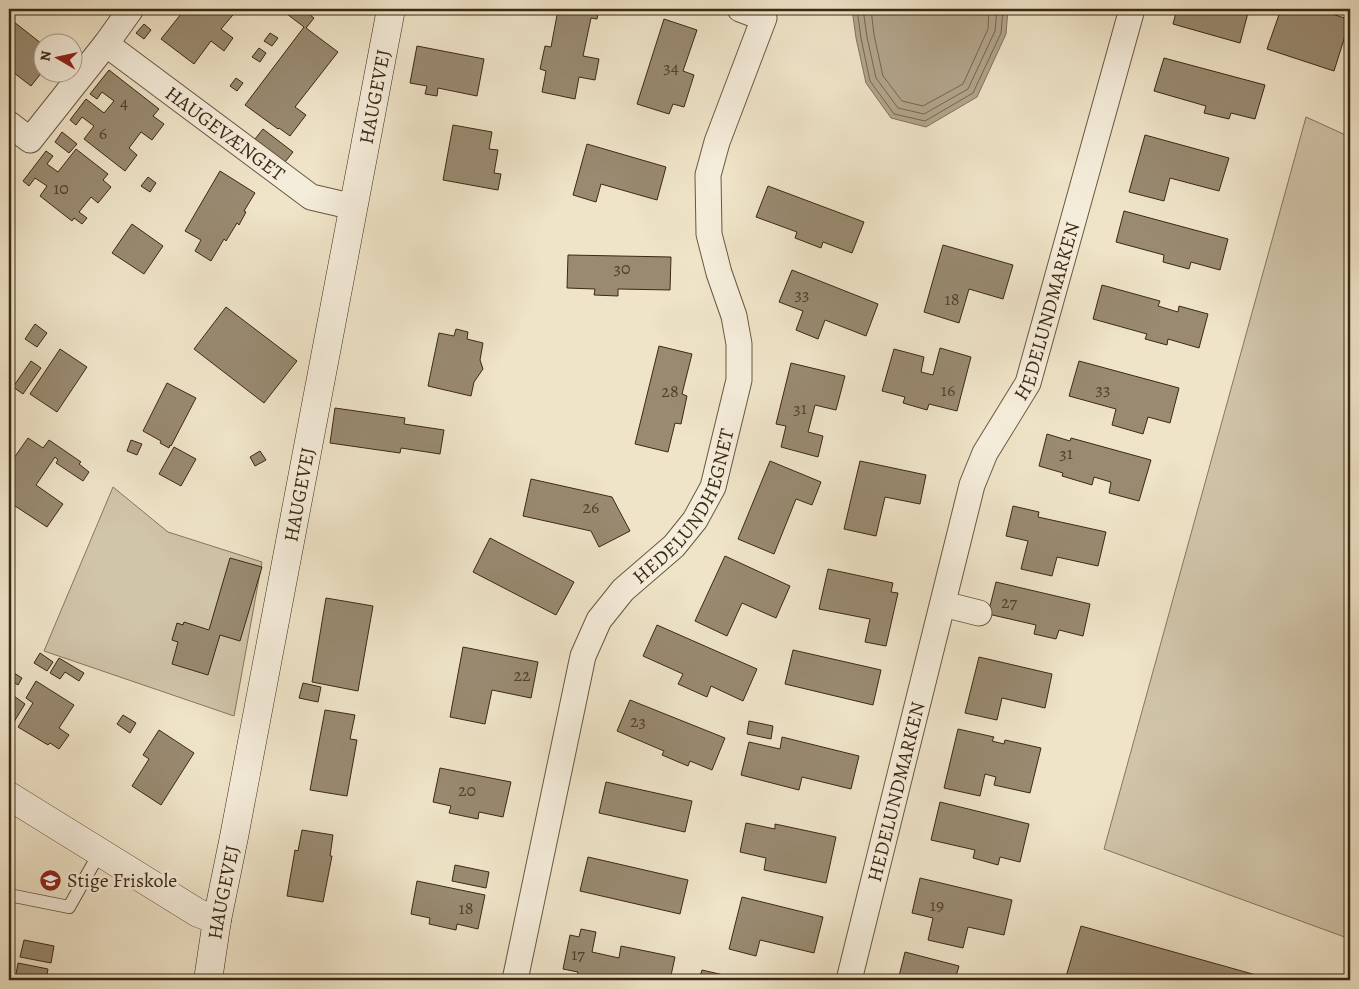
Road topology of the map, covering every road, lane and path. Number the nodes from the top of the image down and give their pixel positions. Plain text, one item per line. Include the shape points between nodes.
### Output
1 (131, 9) edge
2 (391, 9) edge
3 (740, 9) edge
4 (1132, 9) edge
5 (766, 13) edge
6 (106, 44) junction
7 (9, 124) edge
8 (354, 207) junction
9 (943, 604) junction
10 (979, 613) dead end
11 (9, 796) edge
12 (100, 852) junction
13 (9, 895) edge
14 (216, 920) junction
15 (208, 980) edge
16 (515, 980) edge
17 (849, 980) edge

1 - 6 street
2 - 8 street, HAUGEVEJ
3 - 5 street, HEDELUNDHEGNET
4 - 9 street, HEDELUNDMARKEN via 1028,383 984,453 972,485
5 - 16 street, HEDELUNDHEGNET via 717,142 708,175 709,234 734,316 739,344 738,380 713,487 674,546 623,590 599,620 583,656
6 - 7 street via 30,140
6 - 8 street, HAUGEVÆNGET via 311,197
8 - 14 street, HAUGEVEJ
9 - 10 street
9 - 17 street, HEDELUNDMARKEN
11 - 12 street
12 - 13 lane via 69,906
12 - 14 street via 198,913
14 - 15 street, HAUGEVEJ

